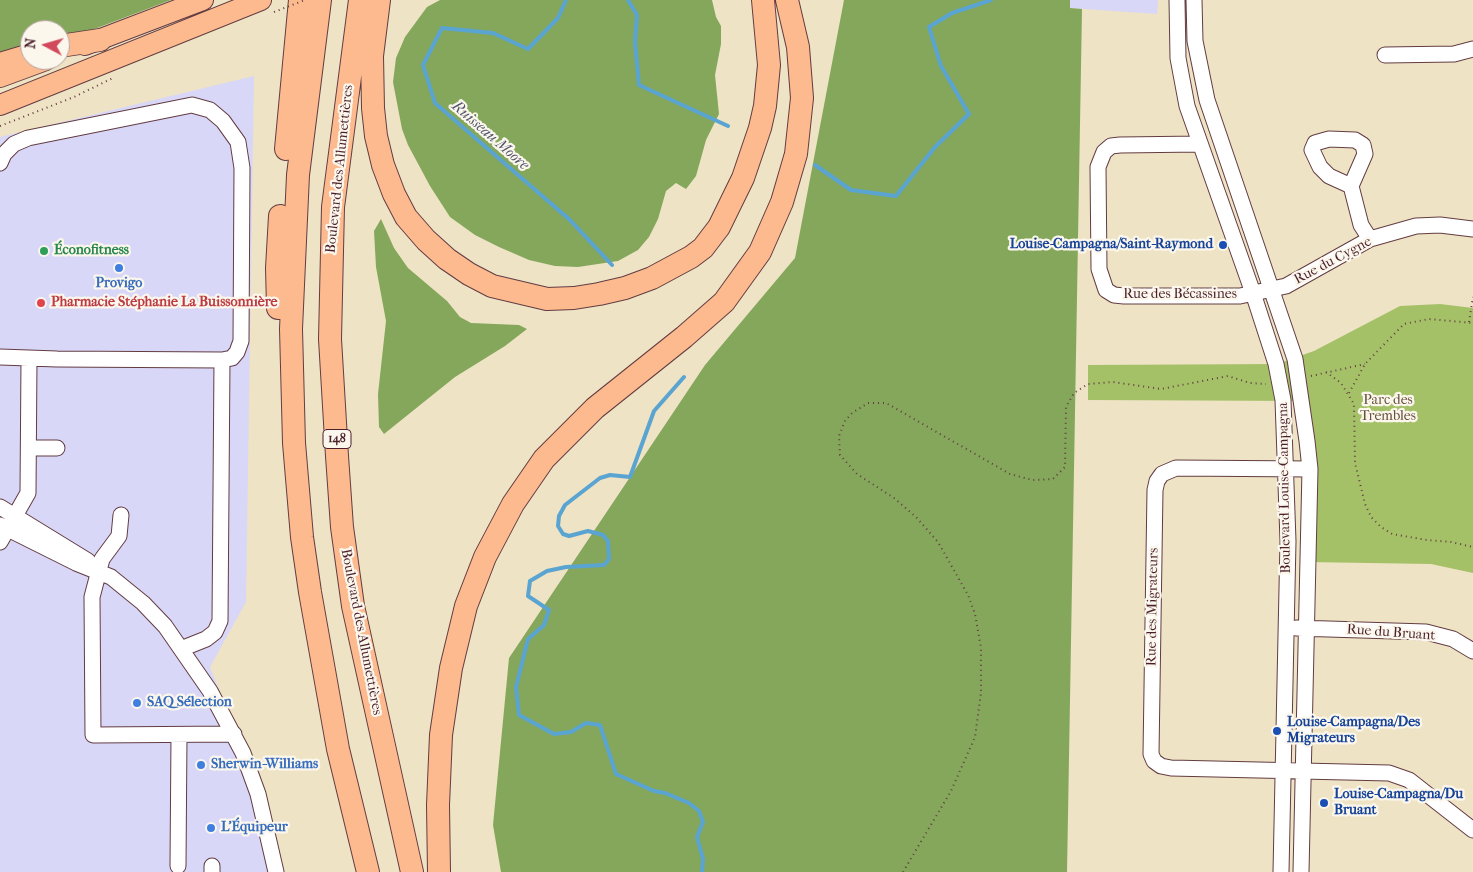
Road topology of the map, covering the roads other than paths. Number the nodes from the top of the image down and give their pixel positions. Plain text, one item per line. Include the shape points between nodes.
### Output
1 (203, 0) edge
2 (300, 0) edge
3 (320, 0) edge
4 (360, 0) edge
5 (378, 0) edge
6 (763, 0) edge
7 (787, 0) edge
8 (1177, 0) edge
9 (1194, 0) edge
10 (268, 6) edge
11 (100, 40) junction
12 (70, 44) edge
13 (1473, 49) edge
14 (70, 51) edge
15 (1386, 55) dead end
16 (20, 58) edge
17 (0, 64) edge
18 (20, 70) edge
19 (0, 77) edge
20 (50, 86) junction
21 (0, 105) edge
22 (0, 114) edge
23 (1200, 144) junction
24 (0, 163) edge
25 (1351, 186) dead end
26 (1473, 229) edge
27 (1370, 239) junction
28 (1273, 290) junction
29 (1253, 293) junction
30 (0, 357) edge
31 (29, 359) junction
32 (222, 360) junction
33 (29, 448) junction
34 (57, 448) dead end
35 (1287, 469) junction
36 (1310, 470) junction
37 (0, 507) edge
38 (17, 515) junction
39 (121, 515) dead end
40 (3, 532) edge
41 (98, 570) junction
42 (1286, 628) junction
43 (1306, 628) junction
44 (181, 649) junction
45 (1473, 651) edge
46 (179, 734) junction
47 (234, 734) junction
48 (338, 749) junction
49 (1281, 770) junction
50 (1304, 770) junction
51 (1473, 830) edge
52 (178, 866) dead end
53 (276, 872) edge
54 (368, 872) edge
55 (412, 872) edge
56 (440, 872) edge
57 (1281, 872) edge
58 (1301, 872) edge

1 - 11 main road
2 - 48 highway via 276,268 282,441 298,566
3 - 48 highway via 298,174 291,329 292,391 302,537
4 - 55 highway, Boulevard des Allumettières / 148 via 333,217 330,339 342,526 353,606
5 - 6 highway via 372,56 376,136 388,179 406,217 447,260 469,274 492,286 547,299 599,294 652,278 703,248 719,227 743,178 765,106 769,65
7 - 56 highway via 798,48 802,98 796,154 782,202 760,252 724,302 595,408 544,459 513,504 485,557 466,606 442,725 438,805
8 - 23 street, Boulevard Louise-Campagna via 1180,74
9 - 28 street, Boulevard Louise-Campagna via 1195,41 1207,100
10 - 20 main road
11 - 12 highway
11 - 14 main road
13 - 15 street via 1454,54
16 - 17 highway
18 - 19 main road
20 - 21 main road
20 - 22 main road
23 - 29 street, Boulevard Louise-Campagna
23 - 29 street, Rue des Bécassines via 1120,145 1111,146 1104,152 1098,167 1101,281 1106,290 1124,296 1235,296
24 - 32 street via 14,144 28,138 192,106 210,110 223,121 238,142 242,168 241,341 232,358
25 - 27 street via 1361,225
26 - 27 street, Rue du Cygne via 1416,226
27 - 28 street, Rue du Cygne via 1286,286
28 - 29 street, Rue du Cygne
28 - 36 street, Boulevard Louise-Campagna via 1295,359
29 - 35 street, Boulevard Louise-Campagna via 1276,364 1283,400
30 - 31 street
31 - 32 street
31 - 33 street
32 - 44 street via 220,621 215,632 206,639
33 - 34 street
33 - 38 street via 28,493
35 - 36 street, Rue des Migrateurs
35 - 42 street, Boulevard Louise-Campagna
35 - 49 street, Rue des Migrateurs via 1176,468 1162,474 1157,481 1150,735 1151,754 1161,766
36 - 43 street, Boulevard Louise-Campagna
37 - 38 street
38 - 40 street
38 - 41 street via 83,556
39 - 41 street via 119,536
40 - 41 street
41 - 44 street via 127,588 143,603
41 - 46 street via 92,597 93,735
42 - 43 street, Rue du Bruant
42 - 49 street, Boulevard Louise-Campagna
43 - 45 street, Rue du Bruant via 1426,632 1452,639
43 - 50 street, Boulevard Louise-Campagna
44 - 47 street
46 - 47 street
46 - 52 street
47 - 53 street via 258,794
48 - 54 highway
49 - 50 street
49 - 57 street, Boulevard Louise-Campagna
50 - 51 street via 1376,771 1399,775
50 - 58 street, Boulevard Louise-Campagna

